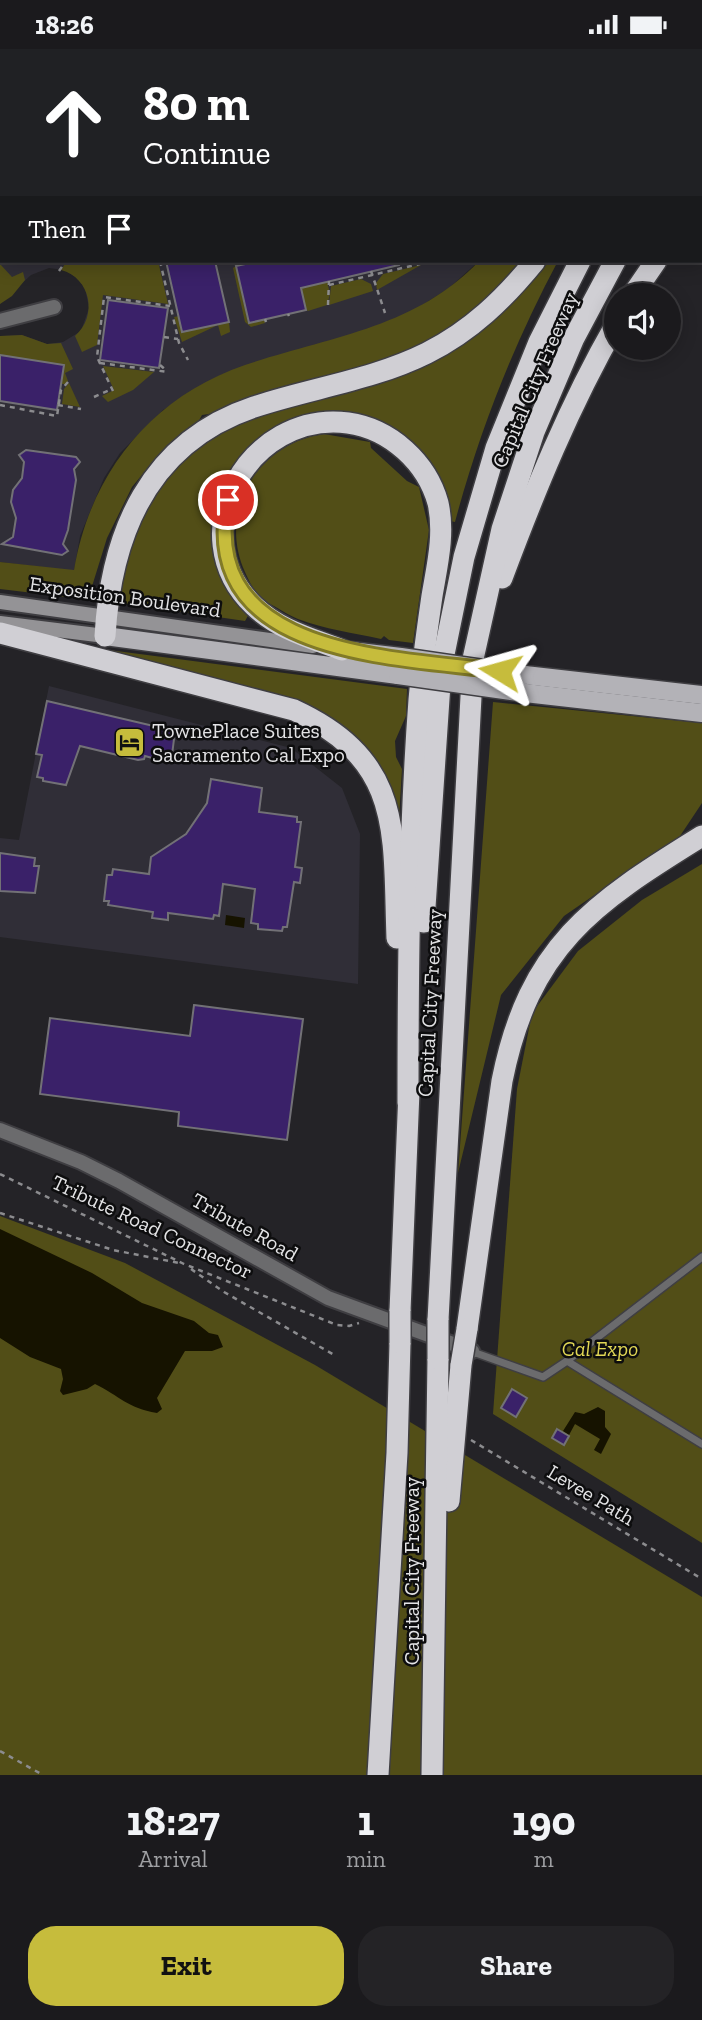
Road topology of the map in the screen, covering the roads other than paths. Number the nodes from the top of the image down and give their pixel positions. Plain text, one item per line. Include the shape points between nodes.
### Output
1 (533, 263) edge
2 (579, 263) edge
3 (614, 263) edge
4 (655, 263) edge
5 (641, 283) edge
6 (54, 307) dead end
7 (0, 320) edge
8 (604, 345) edge
9 (0, 602) edge
10 (0, 623) edge
11 (106, 626) junction
12 (0, 633) edge
13 (342, 650) junction
14 (473, 659) junction
15 (399, 666) junction
16 (525, 684) junction
17 (702, 695) edge
18 (702, 713) edge
19 (701, 836) edge
20 (408, 1103) junction
21 (0, 1130) edge
22 (405, 1157) junction
23 (702, 1257) edge
24 (467, 1358) junction
25 (566, 1361) junction
26 (702, 1444) edge
27 (435, 1656) junction
28 (378, 1775) edge
29 (432, 1775) edge

1 - 11 highway via 493,307 441,345 386,369 253,407 186,445 156,475 131,514 110,580
2 - 20 highway, Capital City Freeway via 538,342 496,448 464,557 443,657
3 - 14 highway, Capital City Freeway via 574,338 534,432 502,529
4 - 5 highway
6 - 7 street
8 - 14 highway via 537,483
9 - 11 main road, Exposition Boulevard
10 - 11 main road, Exposition Boulevard
11 - 13 main road, Exposition Boulevard
11 - 15 main road, Exposition Boulevard
12 - 22 highway via 294,710 327,725 366,763 388,809 394,845
13 - 15 main road, Exposition Boulevard
13 - 20 highway via 282,627 253,605 234,578 225,547 228,500 244,468 269,442 316,423 351,423 401,446 424,472 440,515 417,726
14 - 27 highway, Capital City Freeway, bridge via 438,1320
15 - 16 main road, Exposition Boulevard, bridge
16 - 17 main road, Exposition Boulevard
16 - 18 main road, Exposition Boulevard
19 - 24 highway, bridge via 580,921 551,958 526,1003 510,1043 502,1081 467,1329
20 - 22 highway, Capital City Freeway
21 - 24 street, Tribute Road via 119,1181 328,1298
22 - 28 highway, Capital City Freeway, bridge via 397,1453
23 - 25 lane
24 - 25 lane via 543,1377
24 - 27 highway
25 - 26 lane
27 - 29 highway, Capital City Freeway

